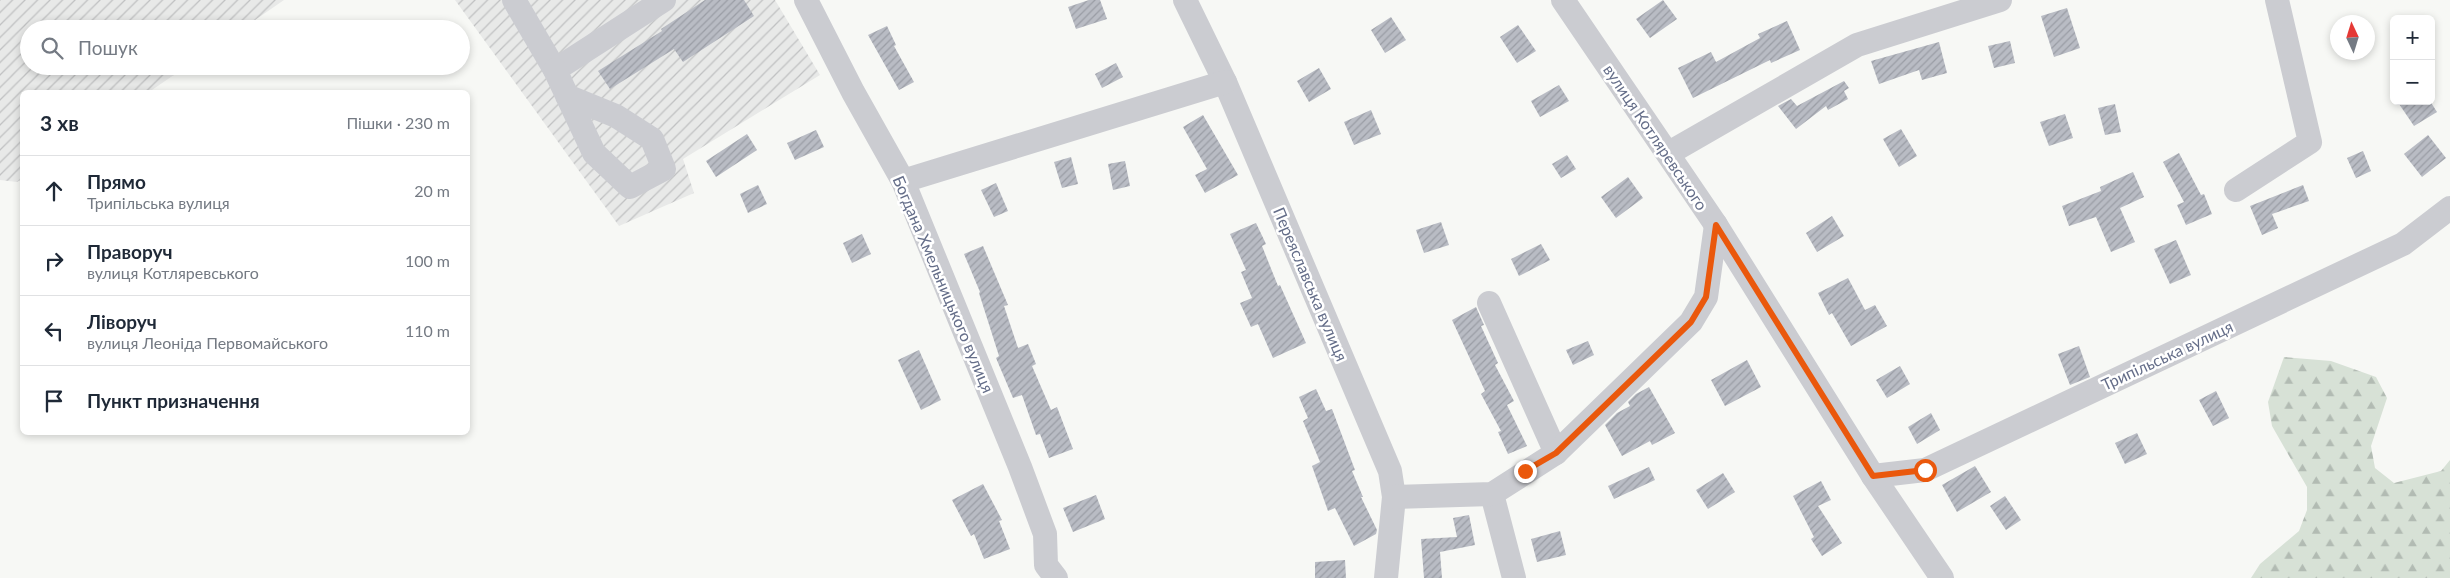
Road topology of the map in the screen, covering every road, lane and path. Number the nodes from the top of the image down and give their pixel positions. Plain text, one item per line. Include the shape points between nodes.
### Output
1 (514, 0) edge
2 (664, 0) edge
3 (806, 0) edge
4 (1185, 0) edge
5 (1563, 0) edge
6 (2000, 0) edge
7 (2277, 0) edge
8 (555, 70) junction
9 (1225, 82) junction
10 (567, 96) dead end
11 (1669, 154) junction
12 (903, 181) junction
13 (2236, 190) dead end
14 (2450, 208) edge
15 (1716, 225) junction
16 (1489, 302) dead end
17 (1556, 453) junction
18 (1873, 476) junction
19 (1492, 494) junction
20 (1394, 497) junction
21 (1047, 574) edge
22 (1386, 578) edge
23 (1514, 578) edge
24 (1942, 578) edge

1 - 8 street
2 - 8 street
3 - 12 street, Богдана Хмельницького вулиця
4 - 9 street, Переяславська вулиця
5 - 11 street, вулиця Котляревського
6 - 11 street via 1857,45
7 - 13 street via 2310,142
8 - 10 street
9 - 12 street
9 - 20 street, Переяславська вулиця via 1390,471
11 - 15 street, вулиця Котляревського
12 - 21 street, Богдана Хмельницького вулиця via 1045,534
14 - 18 street, Трипільська вулиця via 2403,244 1925,470
15 - 17 street via 1706,297 1691,322
15 - 18 street, вулиця Котляревського
16 - 17 street
17 - 19 street
18 - 24 street, вулиця Котляревського
19 - 20 street
19 - 23 street
20 - 22 street, Переяславська вулиця

